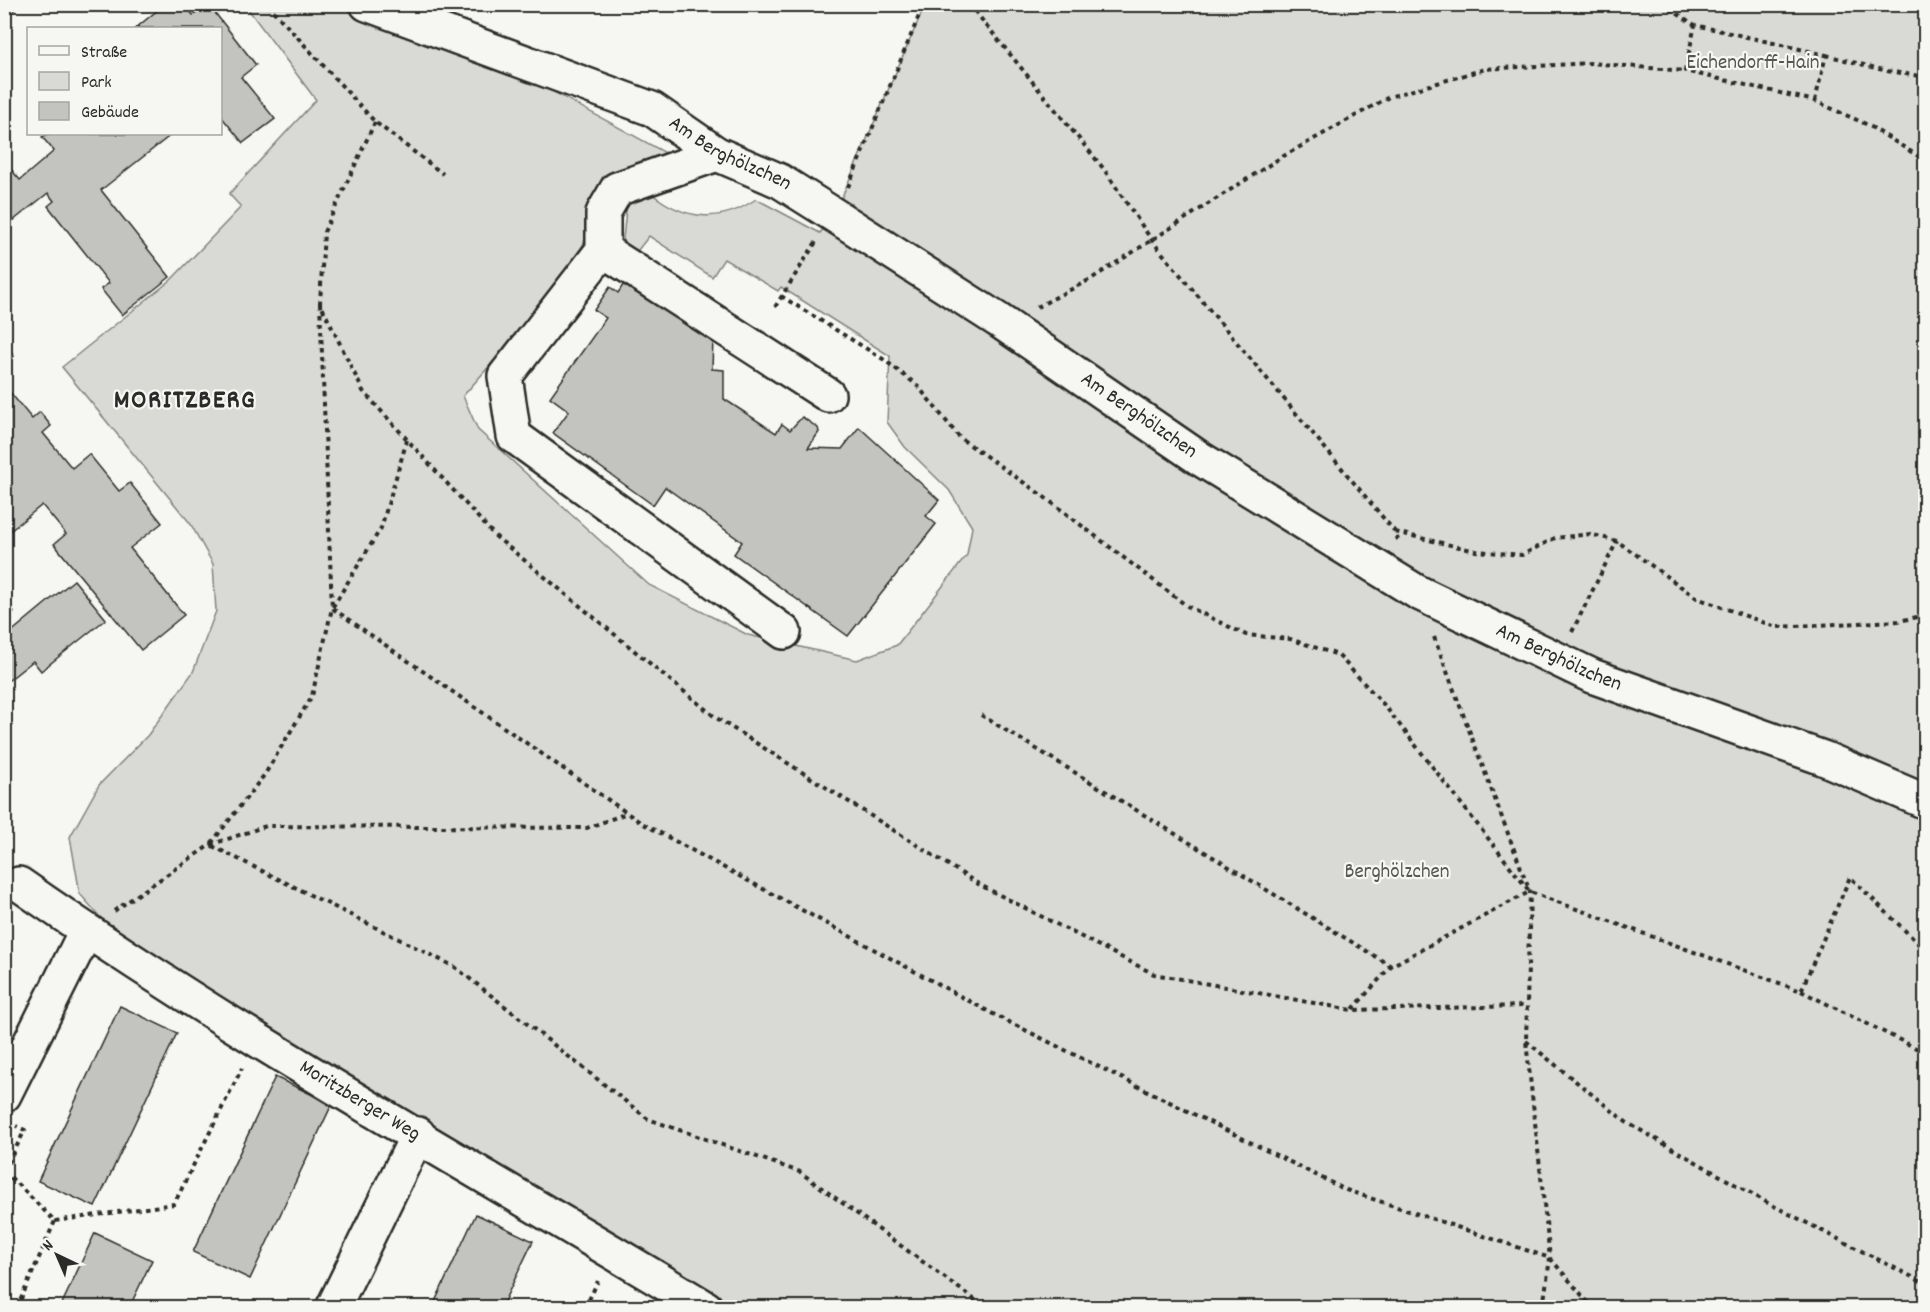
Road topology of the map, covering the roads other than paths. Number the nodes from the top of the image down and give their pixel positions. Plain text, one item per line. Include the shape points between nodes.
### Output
1 (380, 9) edge
2 (717, 154) junction
3 (603, 250) junction
4 (828, 395) dead end
5 (784, 632) dead end
6 (1926, 802) edge
7 (19, 884) dead end
8 (86, 931) junction
9 (10, 1110) edge
10 (418, 1134) junction
11 (333, 1308) edge
12 (706, 1308) edge

1 - 2 street, Am Berghölzchen via 652,109
2 - 3 street via 617,189 603,213
2 - 6 street, Am Berghölzchen via 780,182 834,215 998,320 1198,458 1417,592 1592,676 1823,758
3 - 4 street
3 - 5 street via 505,376 514,436
7 - 8 street, Moritzberger Weg
8 - 9 street
8 - 10 street, Moritzberger Weg via 256,1039
10 - 11 street
10 - 12 street, Moritzberger Weg

